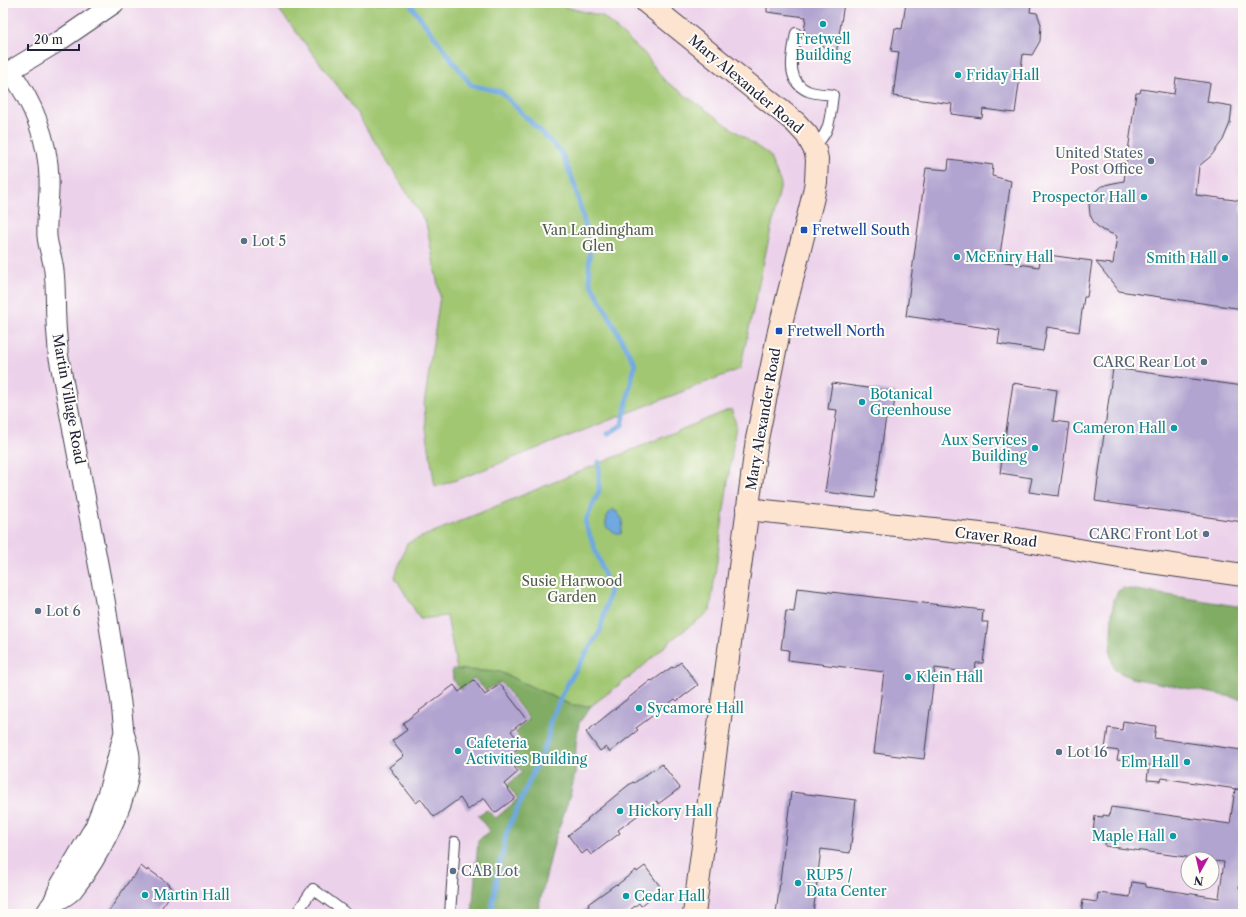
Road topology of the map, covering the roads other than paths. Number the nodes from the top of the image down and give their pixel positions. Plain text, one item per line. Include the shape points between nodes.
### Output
1 (114, 3) edge
2 (647, 3) edge
3 (796, 33) dead end
4 (6, 73) edge
5 (813, 145) junction
6 (747, 510) junction
7 (1243, 575) edge
8 (455, 842) dead end
9 (48, 910) edge
10 (296, 914) edge
11 (347, 914) edge
12 (450, 914) edge
13 (694, 914) edge

1 - 4 street via 61,40
2 - 5 street, Mary Alexander Road via 795,122
3 - 5 lane via 792,68 795,80 808,91 833,95 827,131 823,139
4 - 9 street, Martin Village Road via 22,90 41,131 47,154 47,237 54,269 58,353 104,600 130,764 116,818 102,846 73,891
5 - 6 street, Mary Alexander Road via 817,159 814,197 765,394
6 - 7 street, Craver Road via 999,536
6 - 13 street, Mary Alexander Road
8 - 12 lane
10 - 11 lane via 313,889

